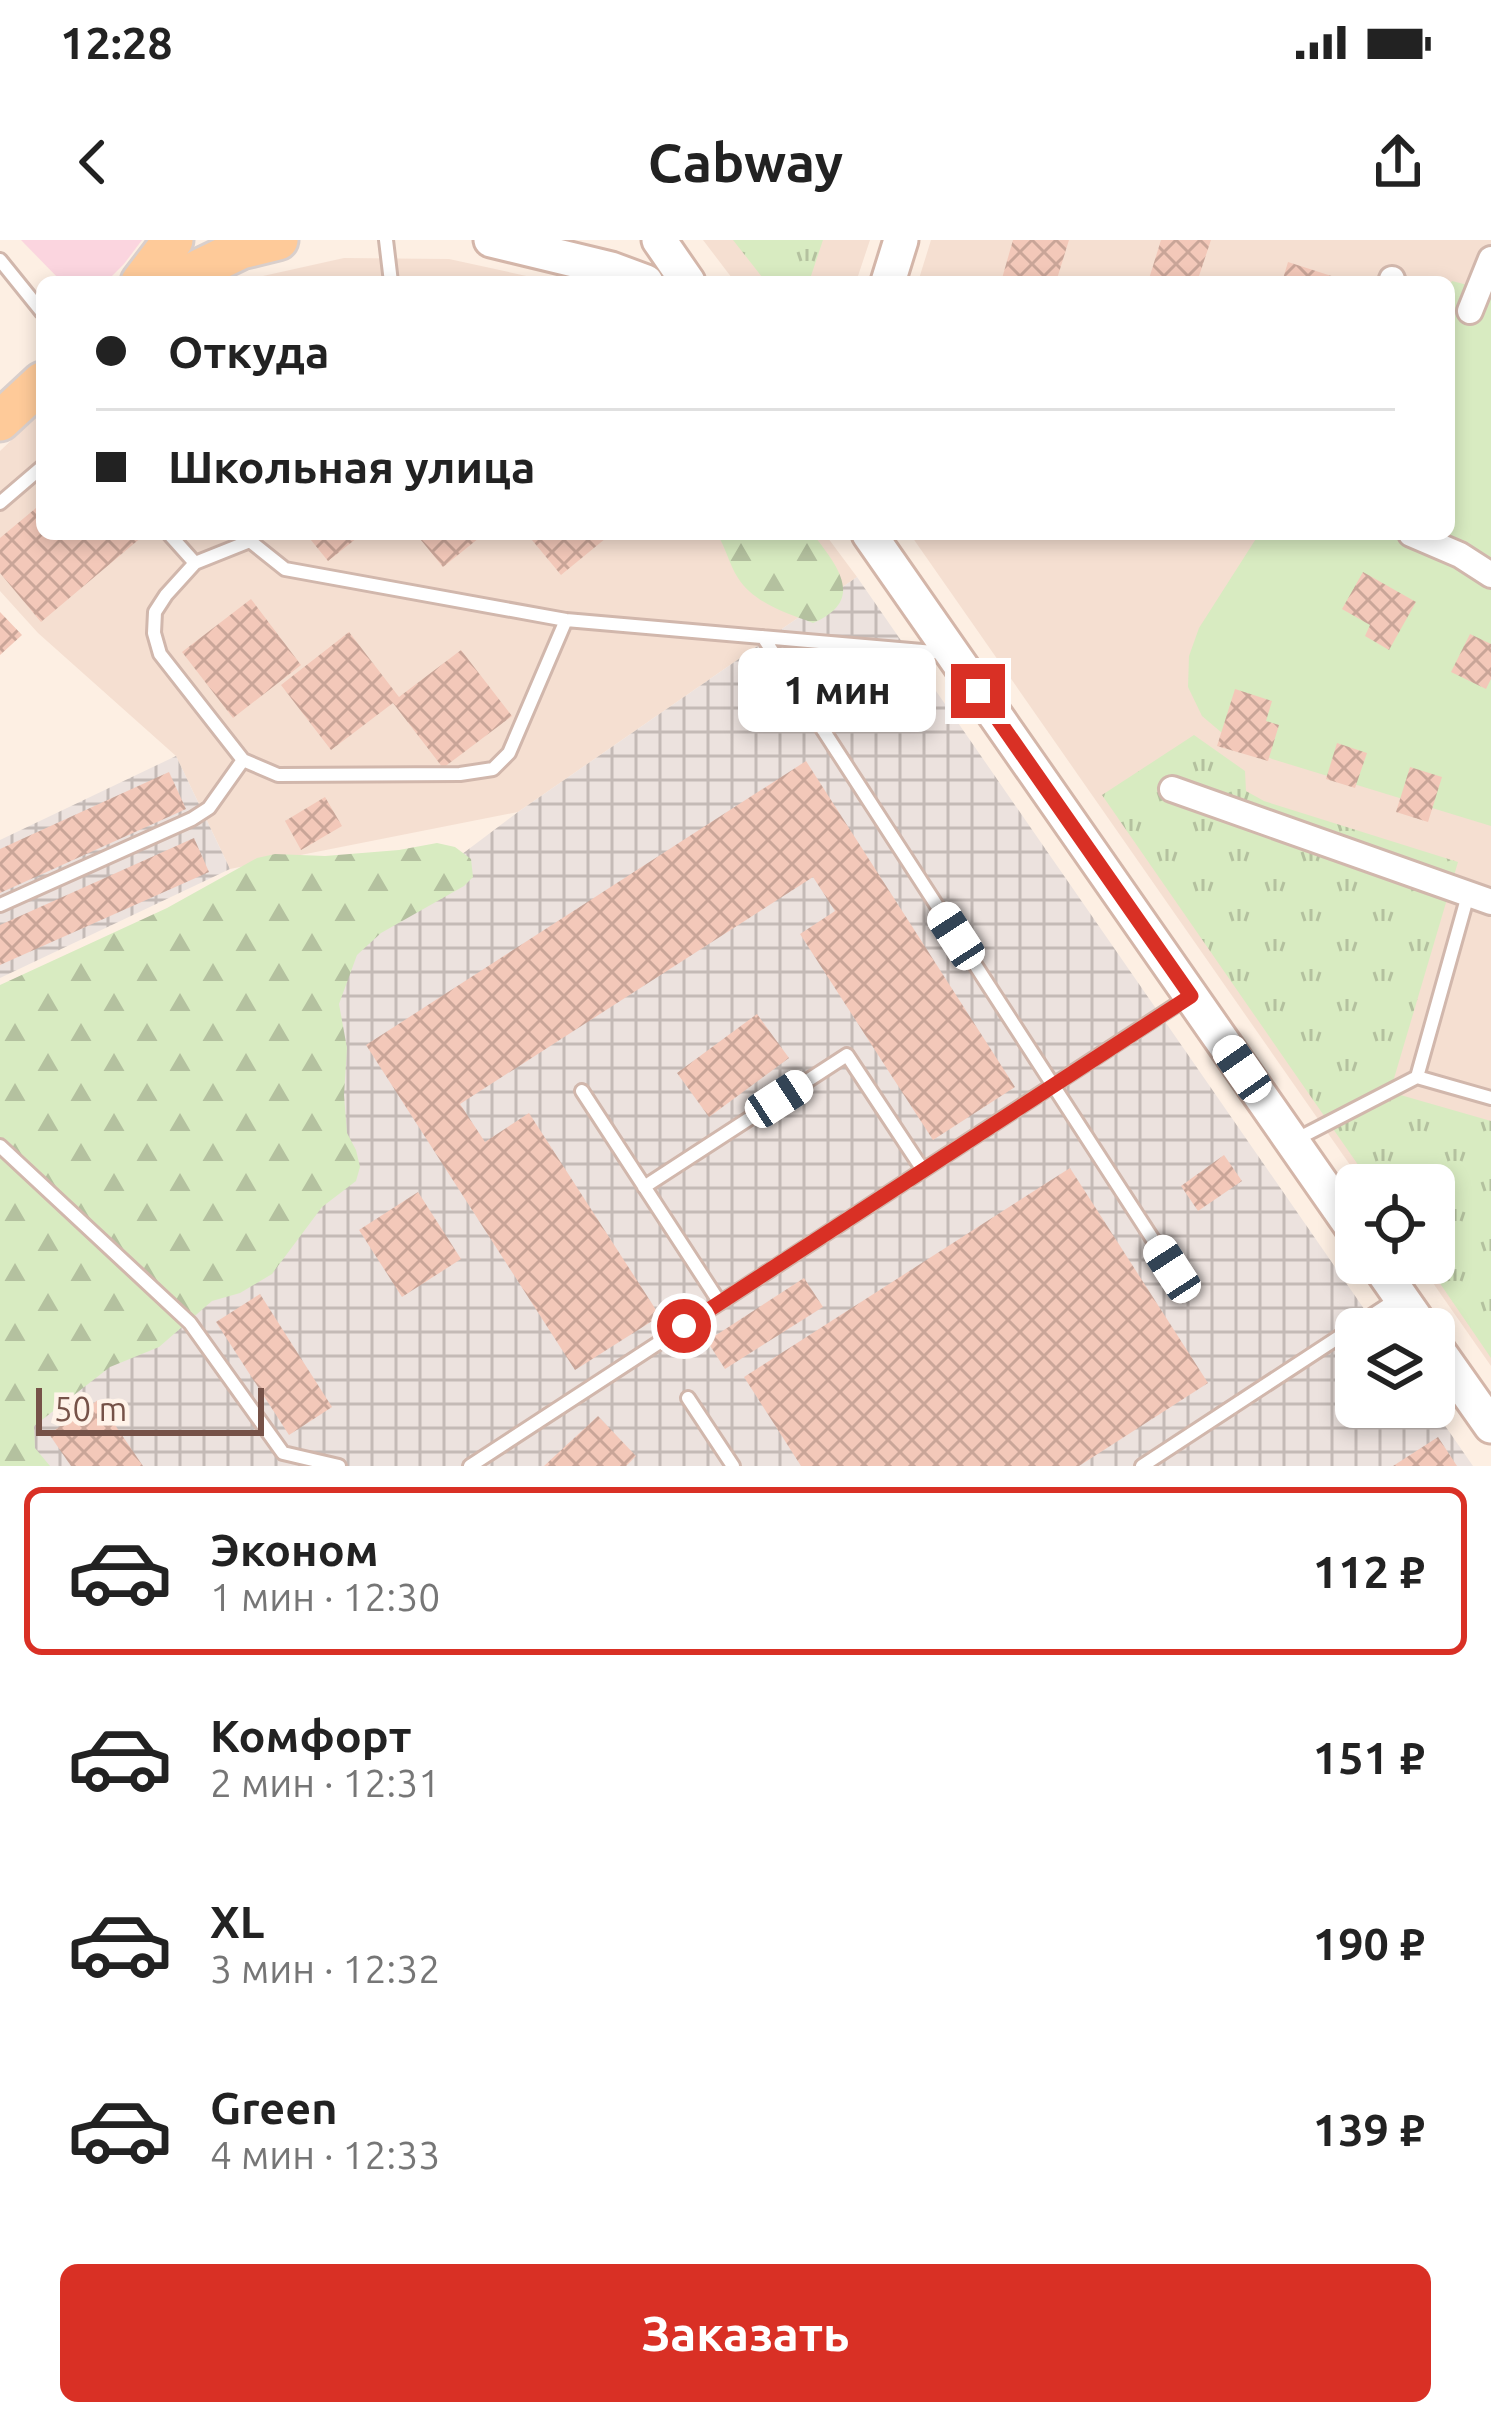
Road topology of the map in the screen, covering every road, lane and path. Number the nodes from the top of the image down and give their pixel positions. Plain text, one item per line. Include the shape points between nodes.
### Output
1 (173, 240) edge
2 (278, 240) edge
3 (386, 240) edge
4 (491, 240) edge
5 (659, 240) edge
6 (901, 240) edge
7 (1491, 259) edge
8 (0, 260) edge
9 (146, 276) edge
10 (185, 276) edge
11 (390, 276) edge
12 (630, 276) edge
13 (684, 276) edge
14 (890, 276) edge
15 (36, 305) edge
16 (1470, 311) dead end
17 (36, 394) edge
18 (0, 421) edge
19 (36, 472) edge
20 (0, 503) edge
21 (174, 540) edge
22 (242, 540) edge
23 (251, 540) edge
24 (872, 540) edge
25 (1425, 540) edge
26 (195, 563) junction
27 (1491, 575) edge
28 (566, 620) junction
29 (763, 637) junction
30 (952, 653) junction
31 (243, 760) junction
32 (1172, 789) dead end
33 (1480, 898) edge
34 (0, 905) edge
35 (1191, 996) junction
36 (1417, 1077) junction
37 (1053, 1086) junction
38 (582, 1091) dead end
39 (1491, 1098) edge
40 (1292, 1142) junction
41 (0, 1146) edge
42 (923, 1170) junction
43 (644, 1187) junction
44 (1335, 1203) edge
45 (1172, 1269) dead end
46 (1391, 1284) edge
47 (1400, 1297) junction
48 (720, 1303) junction
49 (1408, 1308) edge
50 (1455, 1375) edge
51 (688, 1398) dead end
52 (1491, 1426) edge
53 (339, 1466) edge
54 (470, 1466) edge
55 (733, 1466) edge
56 (1142, 1466) edge

1 - 9 main road
2 - 10 main road
3 - 11 lane
4 - 12 main road
5 - 13 main road
6 - 14 main road
7 - 16 street
8 - 15 lane
17 - 18 main road
19 - 20 lane
21 - 26 lane
22 - 26 lane
23 - 28 lane via 285,569
24 - 30 main road
25 - 27 street
26 - 31 lane via 155,612 154,633 160,654
28 - 29 lane
28 - 31 lane via 509,753 493,769 278,775
29 - 30 lane
29 - 37 lane
30 - 35 main road
31 - 34 lane via 192,819
32 - 33 street
33 - 36 lane
35 - 37 lane
35 - 40 main road
36 - 39 lane
36 - 40 lane
37 - 42 lane
37 - 45 lane
38 - 43 lane
40 - 44 main road
41 - 53 lane via 190,1323 283,1453
42 - 43 lane via 847,1055
42 - 48 lane
43 - 48 lane
46 - 47 main road
47 - 49 main road
47 - 56 lane
48 - 54 lane
50 - 52 main road
51 - 55 lane

